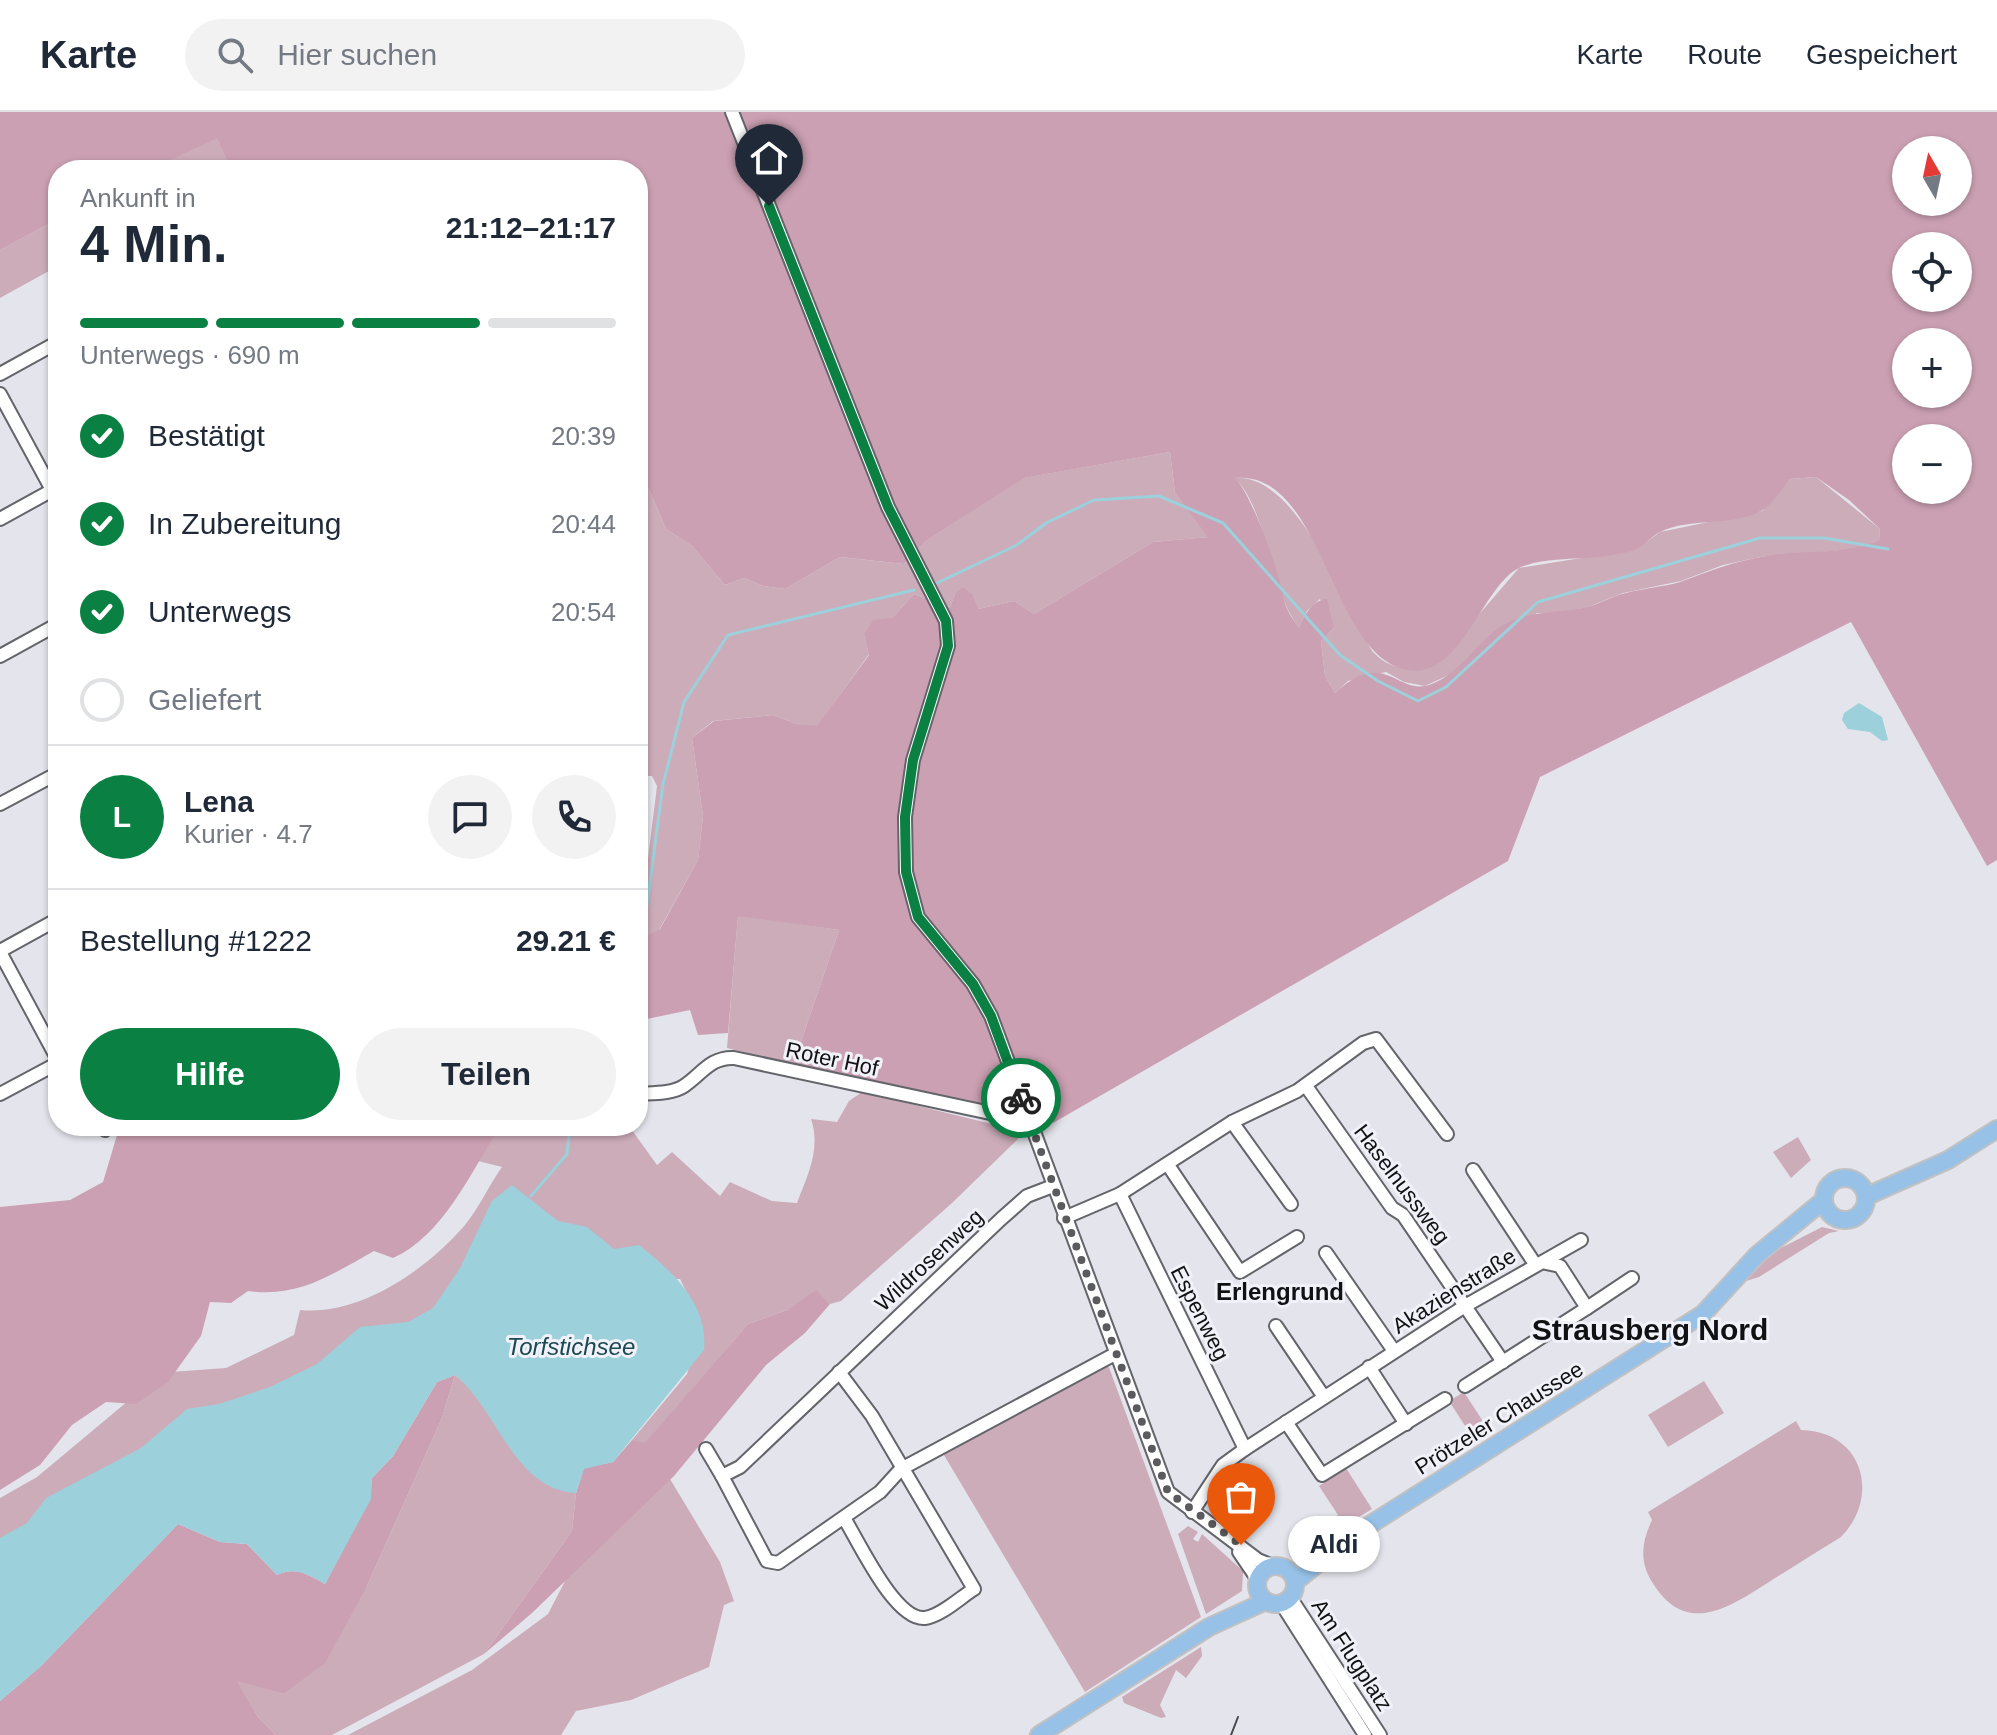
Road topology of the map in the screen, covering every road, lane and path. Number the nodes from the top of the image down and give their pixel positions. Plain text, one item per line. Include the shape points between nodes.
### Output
1 (732, 112) edge
2 (48, 348) edge
3 (0, 374) edge
4 (0, 394) edge
5 (48, 479) edge
6 (48, 497) edge
7 (0, 519) edge
8 (48, 630) edge
9 (0, 656) edge
10 (48, 778) edge
11 (0, 804) edge
12 (48, 924) edge
13 (1, 950) edge
14 (48, 1042) edge
15 (48, 1068) edge
16 (1306, 1086) junction
17 (648, 1093) edge
18 (0, 1094) edge
19 (1027, 1118) junction
20 (1232, 1122) junction
21 (1997, 1129) edge
22 (1447, 1134) dead end
23 (1168, 1165) junction
24 (1473, 1170) dead end
25 (1053, 1186) junction
26 (1863, 1190) junction
27 (1120, 1194) junction
28 (1824, 1200) junction
29 (1291, 1204) dead end
30 (1833, 1216) junction
31 (1064, 1218) junction
32 (1297, 1237) dead end
33 (1581, 1240) dead end
34 (1326, 1253) dead end
35 (1541, 1264) junction
36 (1744, 1272) junction
37 (1632, 1278) dead end
38 (1465, 1306) junction
39 (1587, 1308) junction
40 (1276, 1326) dead end
41 (1394, 1351) junction
42 (1115, 1354) junction
43 (1503, 1362) junction
44 (1369, 1367) junction
45 (839, 1372) junction
46 (1465, 1386) dead end
47 (1324, 1397) junction
48 (1445, 1399) dead end
49 (1286, 1422) junction
50 (1406, 1424) junction
51 (706, 1449) dead end
52 (1245, 1449) junction
53 (901, 1469) junction
54 (722, 1476) junction
55 (1192, 1512) junction
56 (844, 1518) junction
57 (1211, 1525) junction
58 (1257, 1583) junction
59 (1282, 1586) junction
60 (1209, 1627) junction
61 (1039, 1735) edge
62 (1365, 1735) edge
63 (1380, 1735) edge

1 - 19 street via 888,507 946,621 948,646 913,760 905,817 906,872 918,917 973,984 991,1016
2 - 3 street
4 - 5 street
6 - 7 street
8 - 9 street
10 - 11 street
12 - 13 street
13 - 14 street
15 - 18 street
16 - 20 street
16 - 22 street via 1376,1039
16 - 38 street, Haselnussweg
17 - 19 street, Roter Hof via 682,1088 722,1057
19 - 25 street
20 - 23 street
20 - 29 street
21 - 26 main road, Prötzeler Chaussee via 1956,1153
23 - 27 street
23 - 32 street via 1240,1272
24 - 35 street, Akazienstraße
25 - 31 street
25 - 45 street, Wildrosenweg via 1018,1204
26 - 28 main road, Prötzeler Chaussee via 1851,1178 1837,1179
26 - 30 main road, Prötzeler Chaussee via 1863,1211 1845,1220
27 - 31 street
27 - 52 street, Espenweg
28 - 30 main road
28 - 36 main road, Prötzeler Chaussee
30 - 36 main road, Prötzeler Chaussee via 1801,1230
31 - 42 street
33 - 35 street, Akazienstraße
34 - 41 street, Akazienstraße
35 - 38 street, Akazienstraße
35 - 39 street via 1560,1266
36 - 59 main road, Prötzeler Chaussee via 1703,1314
37 - 39 street
38 - 41 street, Akazienstraße
38 - 43 street, Haselnussweg
39 - 43 street
40 - 47 street
41 - 44 street, Akazienstraße
42 - 53 street
42 - 55 street via 1163,1483
43 - 46 street
44 - 47 street, Akazienstraße
44 - 50 street
45 - 53 street via 872,1416
45 - 54 street, Wildrosenweg via 740,1467
47 - 49 street, Akazienstraße
48 - 50 street
49 - 50 street via 1322,1475
49 - 52 street, Akazienstraße
51 - 54 street
52 - 55 street, Akazienstraße via 1223,1465
53 - 56 street
53 - 56 street via 974,1589 929,1618 912,1617 898,1606
54 - 56 street via 773,1564
55 - 57 street
57 - 58 street via 1248,1562
57 - 59 street via 1258,1560
58 - 59 main road
58 - 59 main road, Prötzeler Chaussee via 1263,1571
58 - 60 main road, Prötzeler Chaussee
59 - 60 main road, Prötzeler Chaussee
59 - 62 street, Am Flugplatz
59 - 63 street, Am Flugplatz
60 - 61 main road, Prötzeler Chaussee

